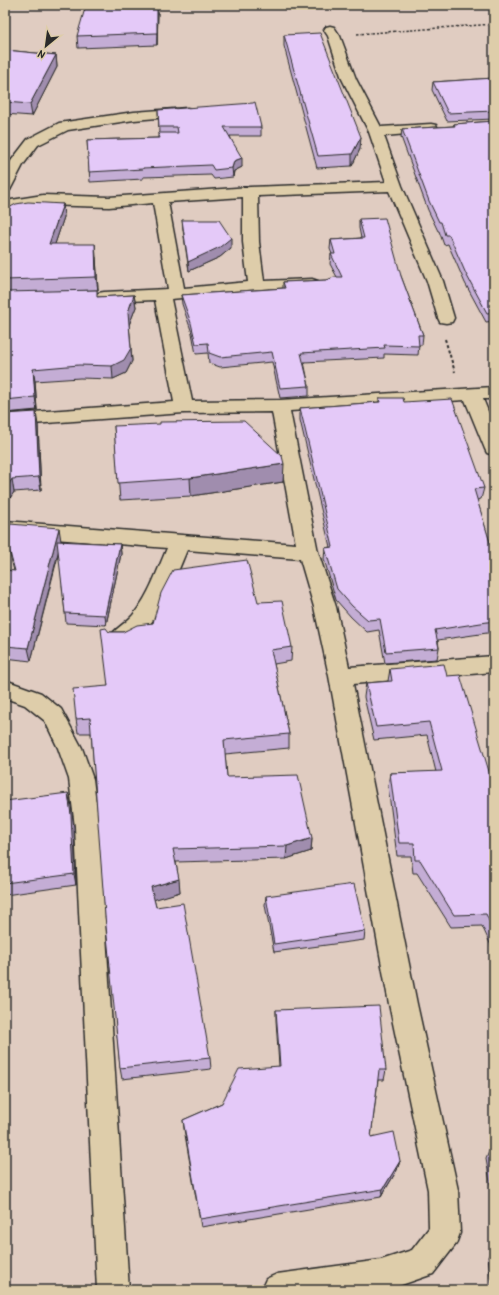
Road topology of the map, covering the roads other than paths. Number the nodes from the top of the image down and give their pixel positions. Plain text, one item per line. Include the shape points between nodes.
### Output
1 (332, 33) road end
2 (202, 111) edge
3 (448, 127) edge
4 (376, 132) junction
5 (5, 154) edge
6 (23, 154) junction
7 (395, 186) junction
8 (5, 187) edge
9 (250, 192) junction
10 (160, 199) junction
11 (5, 206) edge
12 (326, 283) edge
13 (257, 286) junction
14 (170, 294) junction
15 (86, 298) edge
16 (446, 318) road end
17 (494, 393) edge
18 (467, 395) junction
19 (280, 406) junction
20 (184, 407) junction
21 (5, 420) edge
22 (494, 449) edge
23 (5, 528) edge
24 (180, 541) junction
25 (308, 552) junction
26 (119, 639) edge
27 (494, 664) edge
28 (340, 676) junction
29 (5, 690) edge
30 (113, 1290) edge
31 (277, 1290) edge

1 - 4 street via 349,79
2 - 6 street via 134,116 64,126 33,142
3 - 4 street
4 - 7 street
5 - 6 street
6 - 8 street
7 - 9 street
7 - 16 street via 435,281
9 - 10 street
9 - 13 street via 251,242
10 - 11 street via 109,202 43,200
10 - 14 street
12 - 13 street
13 - 14 street
14 - 15 street
14 - 20 street
17 - 18 street
18 - 19 street
18 - 22 street
19 - 20 street
19 - 25 street
20 - 21 street
23 - 24 street
24 - 25 street
24 - 26 street via 148,612 138,625
25 - 28 street via 325,607
27 - 28 street
28 - 31 street via 403,1004 443,1190 444,1233 422,1263 381,1276
29 - 30 street via 32,699 53,715 70,748 81,780 87,827

